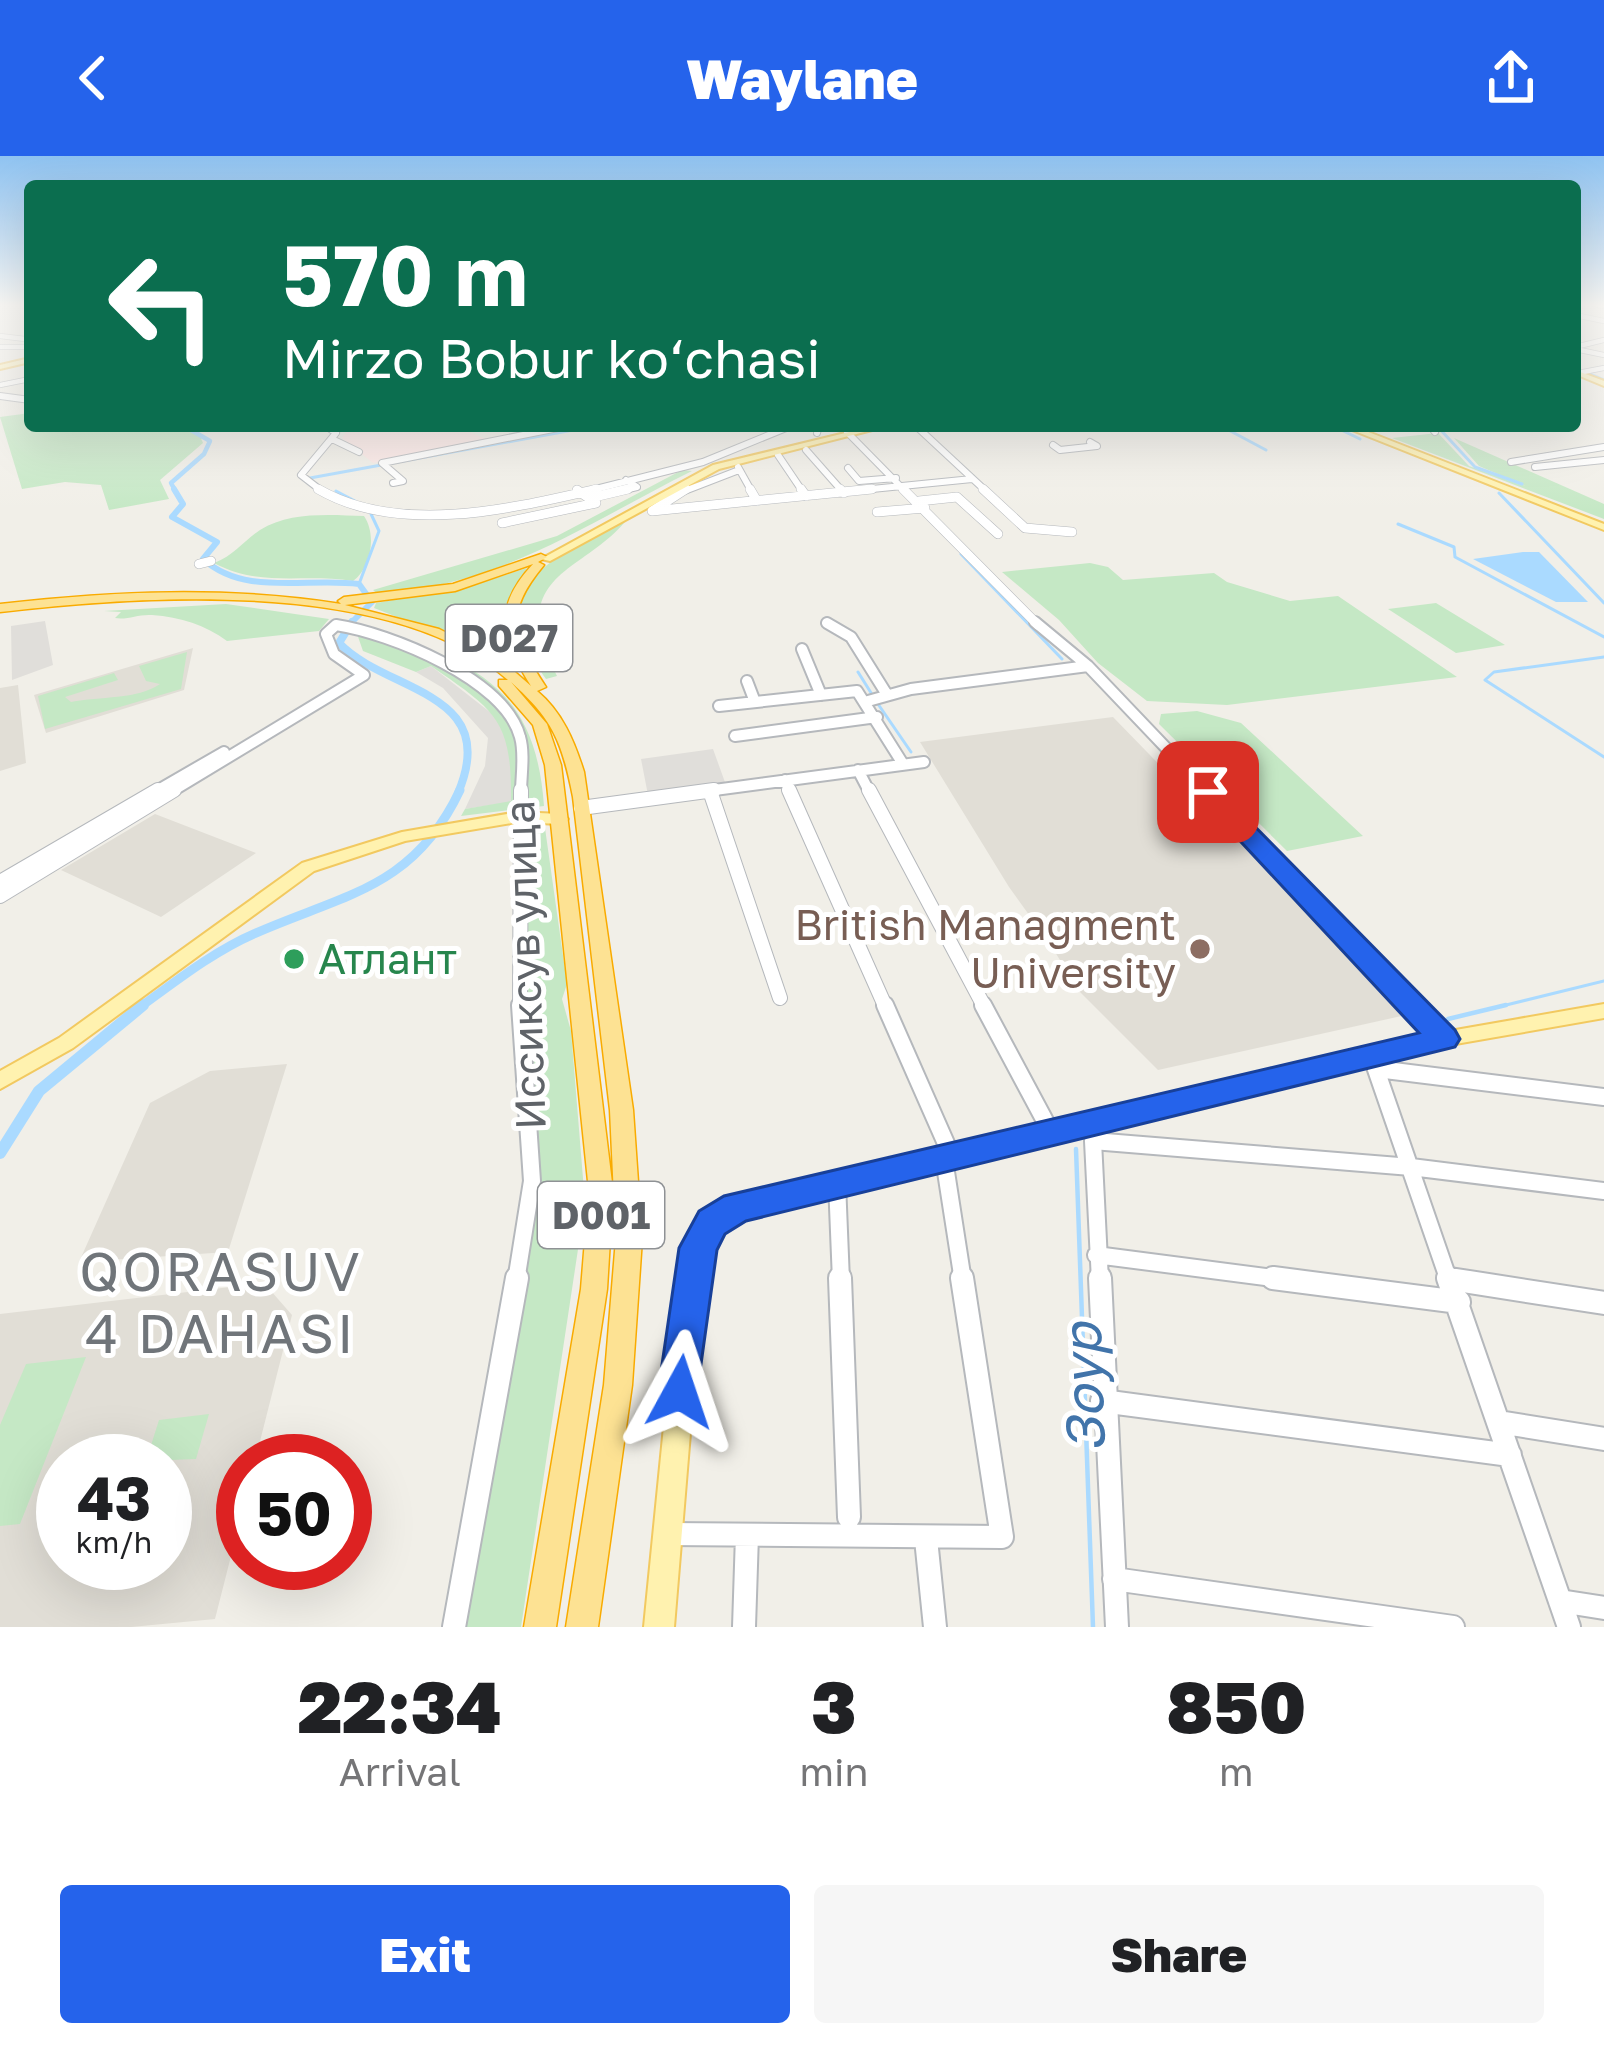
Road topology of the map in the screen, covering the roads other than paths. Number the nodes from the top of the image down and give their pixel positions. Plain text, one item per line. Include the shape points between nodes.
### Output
1 (336, 432) edge
2 (539, 432) edge
3 (778, 432) edge
4 (848, 432) joint
5 (922, 432) edge
6 (1364, 432) edge
7 (332, 439) junction
8 (1090, 442) dead end
9 (1054, 445) dead end
10 (1604, 447) edge
11 (806, 450) dead end
12 (358, 452) dead end
13 (778, 455) dead end
14 (1604, 460) edge
15 (1511, 462) dead end
16 (705, 467) junction
17 (848, 468) dead end
18 (1524, 468) dead end
19 (896, 478) junction
20 (626, 479) junction
21 (972, 479) junction
22 (393, 483) dead end
23 (905, 487) junction
24 (577, 490) junction
25 (844, 493) junction
26 (806, 496) junction
27 (590, 498) junction
28 (758, 501) junction
29 (922, 504) junction
30 (877, 512) dead end
31 (502, 523) dead end
32 (1604, 526) edge
33 (1072, 532) dead end
34 (998, 534) dead end
35 (544, 558) junction
36 (211, 561) dead end
37 (199, 564) dead end
38 (0, 610) edge
39 (360, 614) junction
40 (827, 623) dead end
41 (802, 650) dead end
42 (1088, 666) junction
43 (360, 674) junction
44 (747, 682) dead end
45 (821, 695) junction
46 (884, 696) junction
47 (868, 701) junction
48 (755, 702) junction
49 (718, 706) dead end
50 (877, 717) junction
51 (555, 718) junction
52 (735, 736) dead end
53 (924, 761) dead end
54 (903, 764) junction
55 (858, 770) junction
56 (785, 781) junction
57 (710, 791) junction
58 (566, 810) junction
59 (518, 817) junction
60 (0, 882) edge
61 (0, 896) edge
62 (781, 998) dead end
63 (1604, 1011) edge
64 (1444, 1039) junction
65 (1374, 1062) junction
66 (0, 1082) edge
67 (1604, 1097) edge
68 (1095, 1133) junction
69 (1052, 1134) junction
70 (948, 1158) junction
71 (1411, 1166) junction
72 (837, 1182) junction
73 (1604, 1191) edge
74 (1096, 1255) junction
75 (1450, 1279) junction
76 (1459, 1303) junction
77 (1604, 1303) edge
78 (1102, 1401) junction
79 (1499, 1422) junction
80 (1604, 1439) edge
81 (1510, 1455) junction
82 (849, 1516) dead end
83 (667, 1534) junction
84 (748, 1535) junction
85 (926, 1539) junction
86 (1114, 1579) junction
87 (1560, 1601) junction
88 (1604, 1608) edge
89 (454, 1627) edge
90 (540, 1627) edge
91 (582, 1627) edge
92 (659, 1627) edge
93 (744, 1627) edge
94 (935, 1627) edge
95 (1117, 1627) edge
96 (1453, 1627) edge
97 (1569, 1627) edge

1 - 7 street
2 - 22 street via 384,464 403,481
3 - 16 street
4 - 16 main road, D027
4 - 19 street
5 - 21 street
6 - 32 main road
7 - 12 street
7 - 24 street via 301,478 374,513 458,513
8 - 9 street via 1097,446
10 - 15 street
11 - 25 street
13 - 26 street
14 - 18 street
16 - 20 street
16 - 35 main road, D027
17 - 19 street via 859,481
19 - 23 street
20 - 24 street
20 - 27 street via 637,487
21 - 23 street
21 - 33 street via 1025,528
23 - 25 street
23 - 29 street
24 - 27 street
25 - 26 street
26 - 28 street
27 - 31 street via 596,503
28 - 28 street via 652,511 738,469
29 - 30 street
29 - 34 street via 957,497
29 - 42 street
35 - 39 highway, D027
35 - 51 highway, D027 via 515,592 507,623
36 - 37 street
38 - 39 highway via 170,599
39 - 43 street via 328,631 327,643
39 - 51 highway, D001 via 486,658
39 - 58 highway, D001 via 459,655 513,692 547,740
39 - 59 street, Иссиксув улица via 510,712 521,739
40 - 46 street via 851,637
41 - 45 street
42 - 46 street
42 - 64 street
43 - 60 street
43 - 61 street
44 - 48 street
45 - 47 street via 854,691
45 - 48 street
46 - 47 street
47 - 50 street
48 - 49 street
50 - 52 street
50 - 54 street
51 - 58 highway, D001 via 572,760
53 - 54 street
54 - 55 street
55 - 56 street
55 - 69 street
56 - 57 street
56 - 70 street
57 - 58 street
57 - 62 street
58 - 59 main road
58 - 90 highway, D001 via 601,1214
58 - 91 highway, D001 via 624,1143 629,1234
59 - 66 main road via 347,851 296,874 66,1043
59 - 89 street, Иссиксув улица via 532,1181
63 - 64 main road
64 - 65 main road
65 - 67 street
65 - 68 main road
65 - 71 street
68 - 69 main road
68 - 71 street
68 - 74 street
69 - 70 main road
70 - 72 main road
70 - 85 street via 1003,1537
71 - 73 street
71 - 75 street
72 - 82 street
72 - 83 main road via 737,1207 701,1239 688,1297
74 - 76 street
74 - 78 street
75 - 76 street
75 - 77 street
76 - 79 street
78 - 81 street
78 - 86 street
79 - 80 street
79 - 81 street
81 - 87 street
83 - 84 street
83 - 92 main road
84 - 85 street
84 - 93 street
85 - 94 street
86 - 95 street
86 - 96 street
87 - 88 street
87 - 97 street

